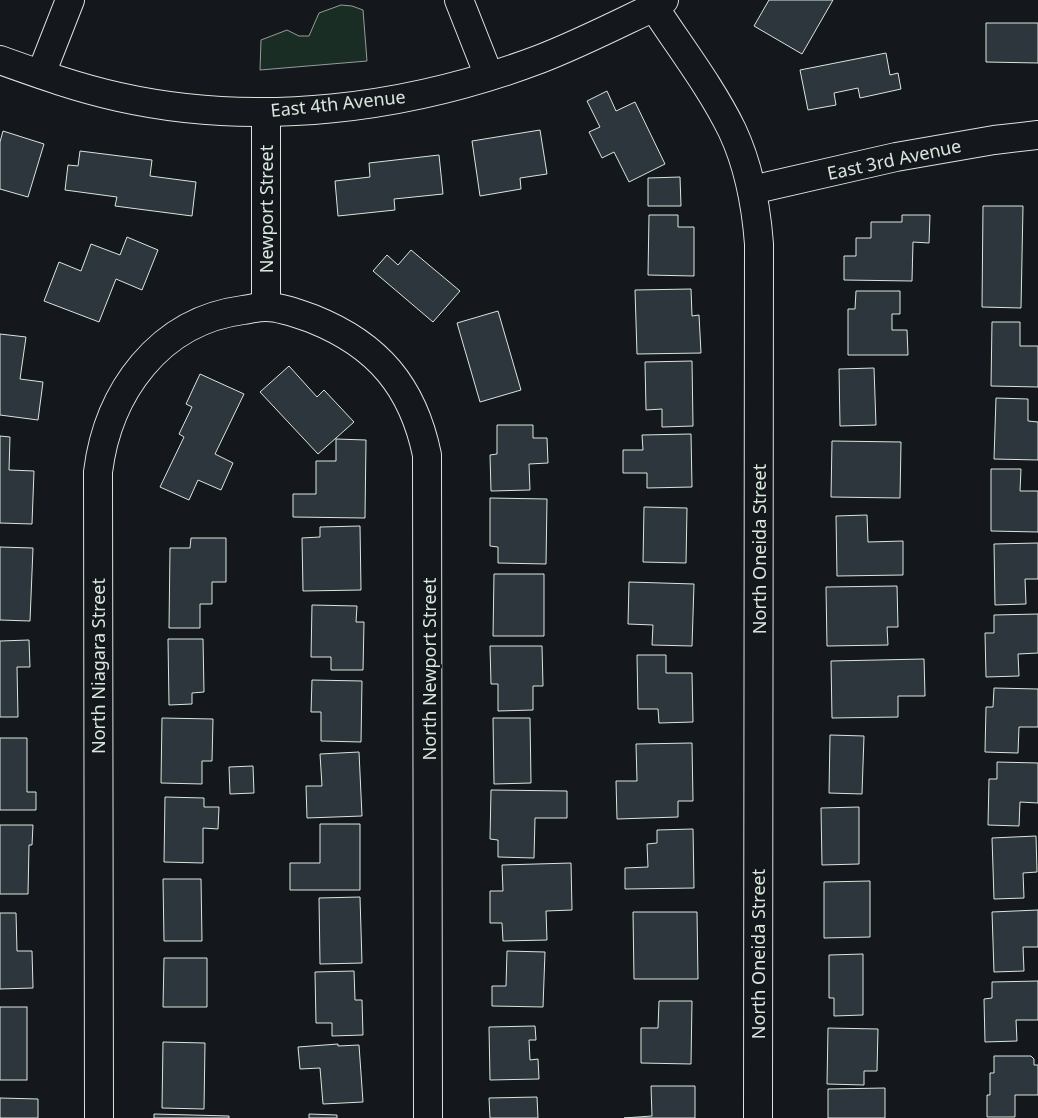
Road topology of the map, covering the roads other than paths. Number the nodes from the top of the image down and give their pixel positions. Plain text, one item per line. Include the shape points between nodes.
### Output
1 (70, 0) edge
2 (459, 0) edge
3 (659, 4) edge
4 (0, 60) edge
5 (41, 74) junction
6 (489, 76) junction
7 (266, 112) junction
8 (1038, 135) edge
9 (752, 190) junction
10 (266, 307) junction
11 (99, 1118) edge
12 (428, 1118) edge
13 (758, 1118) edge

1 - 5 street
2 - 6 street
3 - 6 street, East 4th Avenue via 557,52
3 - 9 street, North Oneida Street via 731,130
4 - 5 street, East 4th Avenue
5 - 7 street, East 4th Avenue via 93,91 157,104
6 - 7 street, East 4th Avenue via 381,102
7 - 10 street, Newport Street
8 - 9 street, East 3rd Avenue via 896,158
9 - 13 street, North Oneida Street via 759,244
10 - 11 street, North Niagara Street via 211,317 163,344 133,376 109,421 101,446 98,472
10 - 12 street, North Newport Street via 301,314 332,326 375,355 393,376 418,418 427,455

